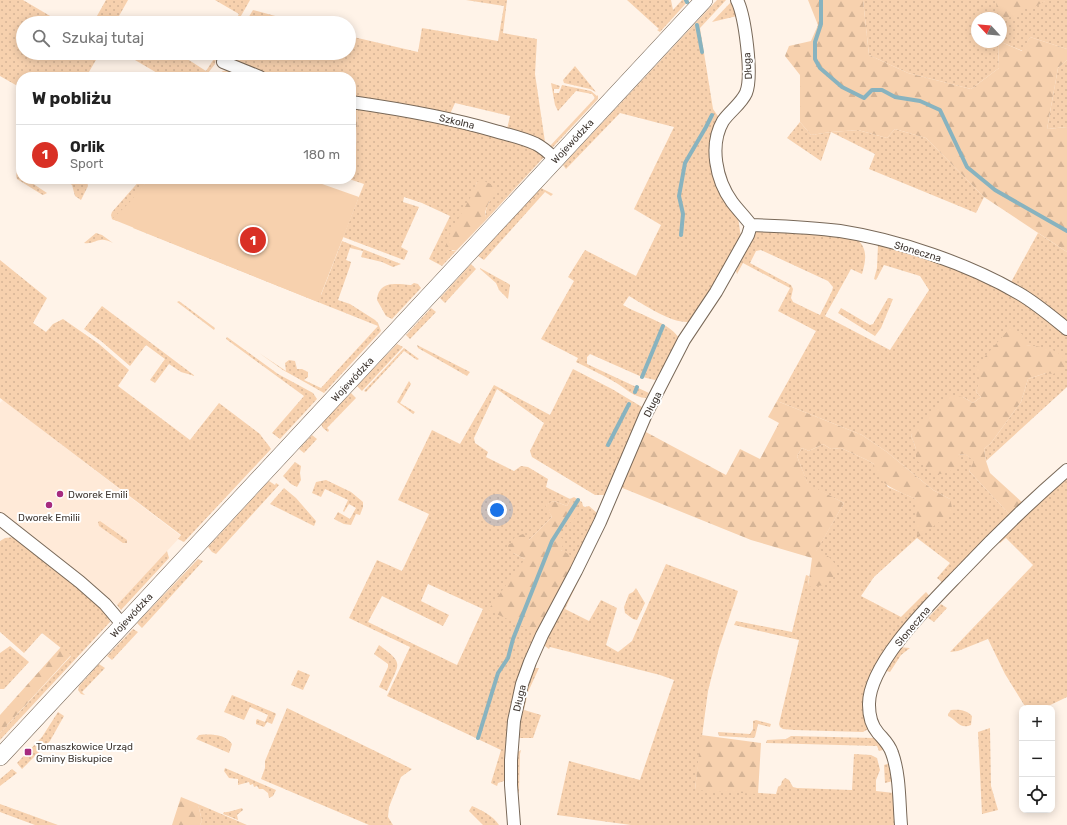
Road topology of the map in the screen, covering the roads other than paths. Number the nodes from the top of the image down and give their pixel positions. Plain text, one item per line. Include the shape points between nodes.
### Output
1 (704, 0) edge
2 (737, 0) edge
3 (222, 62) dead end
4 (247, 72) edge
5 (356, 103) edge
6 (555, 159) junction
7 (751, 225) junction
8 (1067, 329) edge
9 (1067, 470) edge
10 (0, 518) edge
11 (122, 624) junction
12 (0, 757) edge
13 (514, 825) edge
14 (901, 825) edge

1 - 6 main road, Wojewódzka
2 - 7 street, Długa via 743,19 749,84 746,94 723,121 719,130 716,139 717,167 731,201
3 - 4 street
5 - 6 street, Szkolna via 407,110 481,126 536,144
6 - 11 main road, Wojewódzka via 343,390
7 - 8 street, Słoneczna via 841,231 920,251 959,265 1020,294
7 - 13 street, Długa via 716,292 684,340 648,410 600,522 530,662 514,721 511,760
9 - 14 street, Słoneczna via 997,535 920,615 897,643 874,681 868,704 869,716 892,754 896,768
10 - 11 street via 80,582 105,604
11 - 12 main road, Wojewódzka

